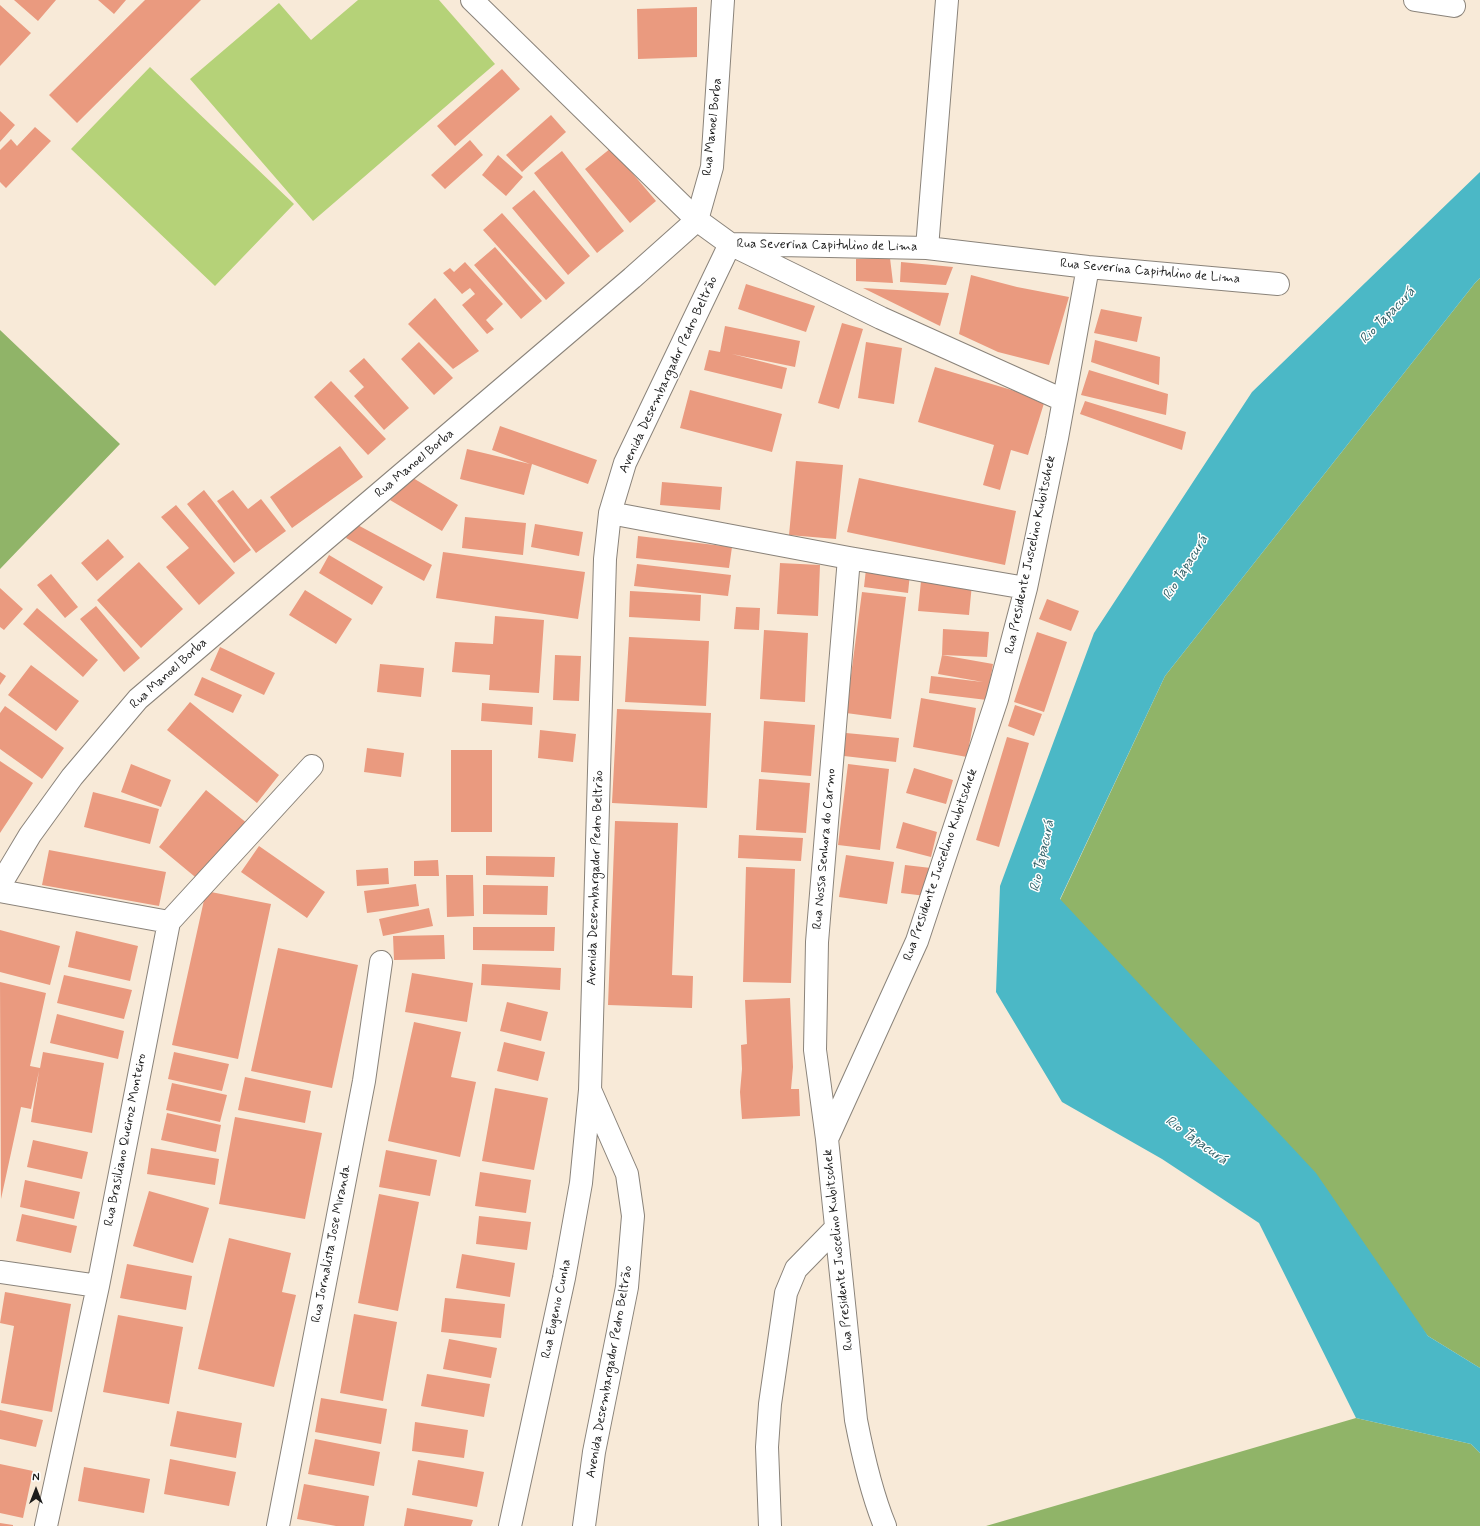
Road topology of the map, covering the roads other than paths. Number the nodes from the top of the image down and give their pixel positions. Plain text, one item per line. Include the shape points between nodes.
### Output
1 (472, 0) edge
2 (723, 0) edge
3 (947, 0) edge
4 (1415, 0) edge
5 (1454, 6) dead end
6 (697, 220) junction
7 (730, 244) junction
8 (927, 248) junction
9 (1088, 267) junction
10 (1278, 284) dead end
11 (1063, 400) junction
12 (610, 512) junction
13 (849, 558) junction
14 (1026, 588) junction
15 (312, 766) dead end
16 (0, 885) edge
17 (0, 891) edge
18 (169, 922) junction
19 (381, 962) dead end
20 (590, 1090) junction
21 (827, 1139) junction
22 (836, 1228) junction
23 (0, 1272) edge
24 (98, 1286) junction
25 (46, 1526) edge
26 (278, 1526) edge
27 (510, 1526) edge
28 (584, 1526) edge
29 (770, 1526) edge
30 (885, 1526) edge

1 - 6 street, Rua Severina Capitulino de Lima
2 - 6 street, Rua Manoel Borba via 712,167
3 - 8 street
4 - 5 street
6 - 7 street, Rua Severina Capitulino de Lima
6 - 16 street, Rua Manoel Borba via 626,284 138,699 72,777 30,834
7 - 8 street, Rua Severina Capitulino de Lima
7 - 11 street via 881,318
7 - 12 street, Avenida Desembargador Pedro Beltrão via 625,463
8 - 9 street, Rua Severina Capitulino de Lima
9 - 10 street, Rua Severina Capitulino de Lima
9 - 11 street, Rua Presidente Juscelino Kubitschek
11 - 14 street, Rua Presidente Juscelino Kubitschek
12 - 13 street
12 - 20 street, Avenida Desembargador Pedro Beltrão via 605,558
13 - 14 street
13 - 21 street, Rua Nossa Senhora do Carmo via 817,942 815,1050
14 - 21 street, Rua Presidente Juscelino Kubitschek via 998,699 917,941
15 - 18 street
17 - 18 street
18 - 24 street, Rua Brasiliano Queiroz Monteiro
19 - 26 street, Rua Jornalista Jose Miranda via 364,1081
20 - 27 street, Rua Eugenio Cunha via 581,1184 564,1278
20 - 28 street, Avenida Desembargador Pedro Beltrão via 626,1174 633,1216 627,1287 594,1452
21 - 22 street, Rua Presidente Juscelino Kubitschek
22 - 29 street via 796,1269 786,1294 770,1404 767,1447
22 - 30 street, Rua Presidente Juscelino Kubitschek via 856,1420 863,1458
23 - 24 street
24 - 25 street, Rua Brasiliano Queiroz Monteiro

